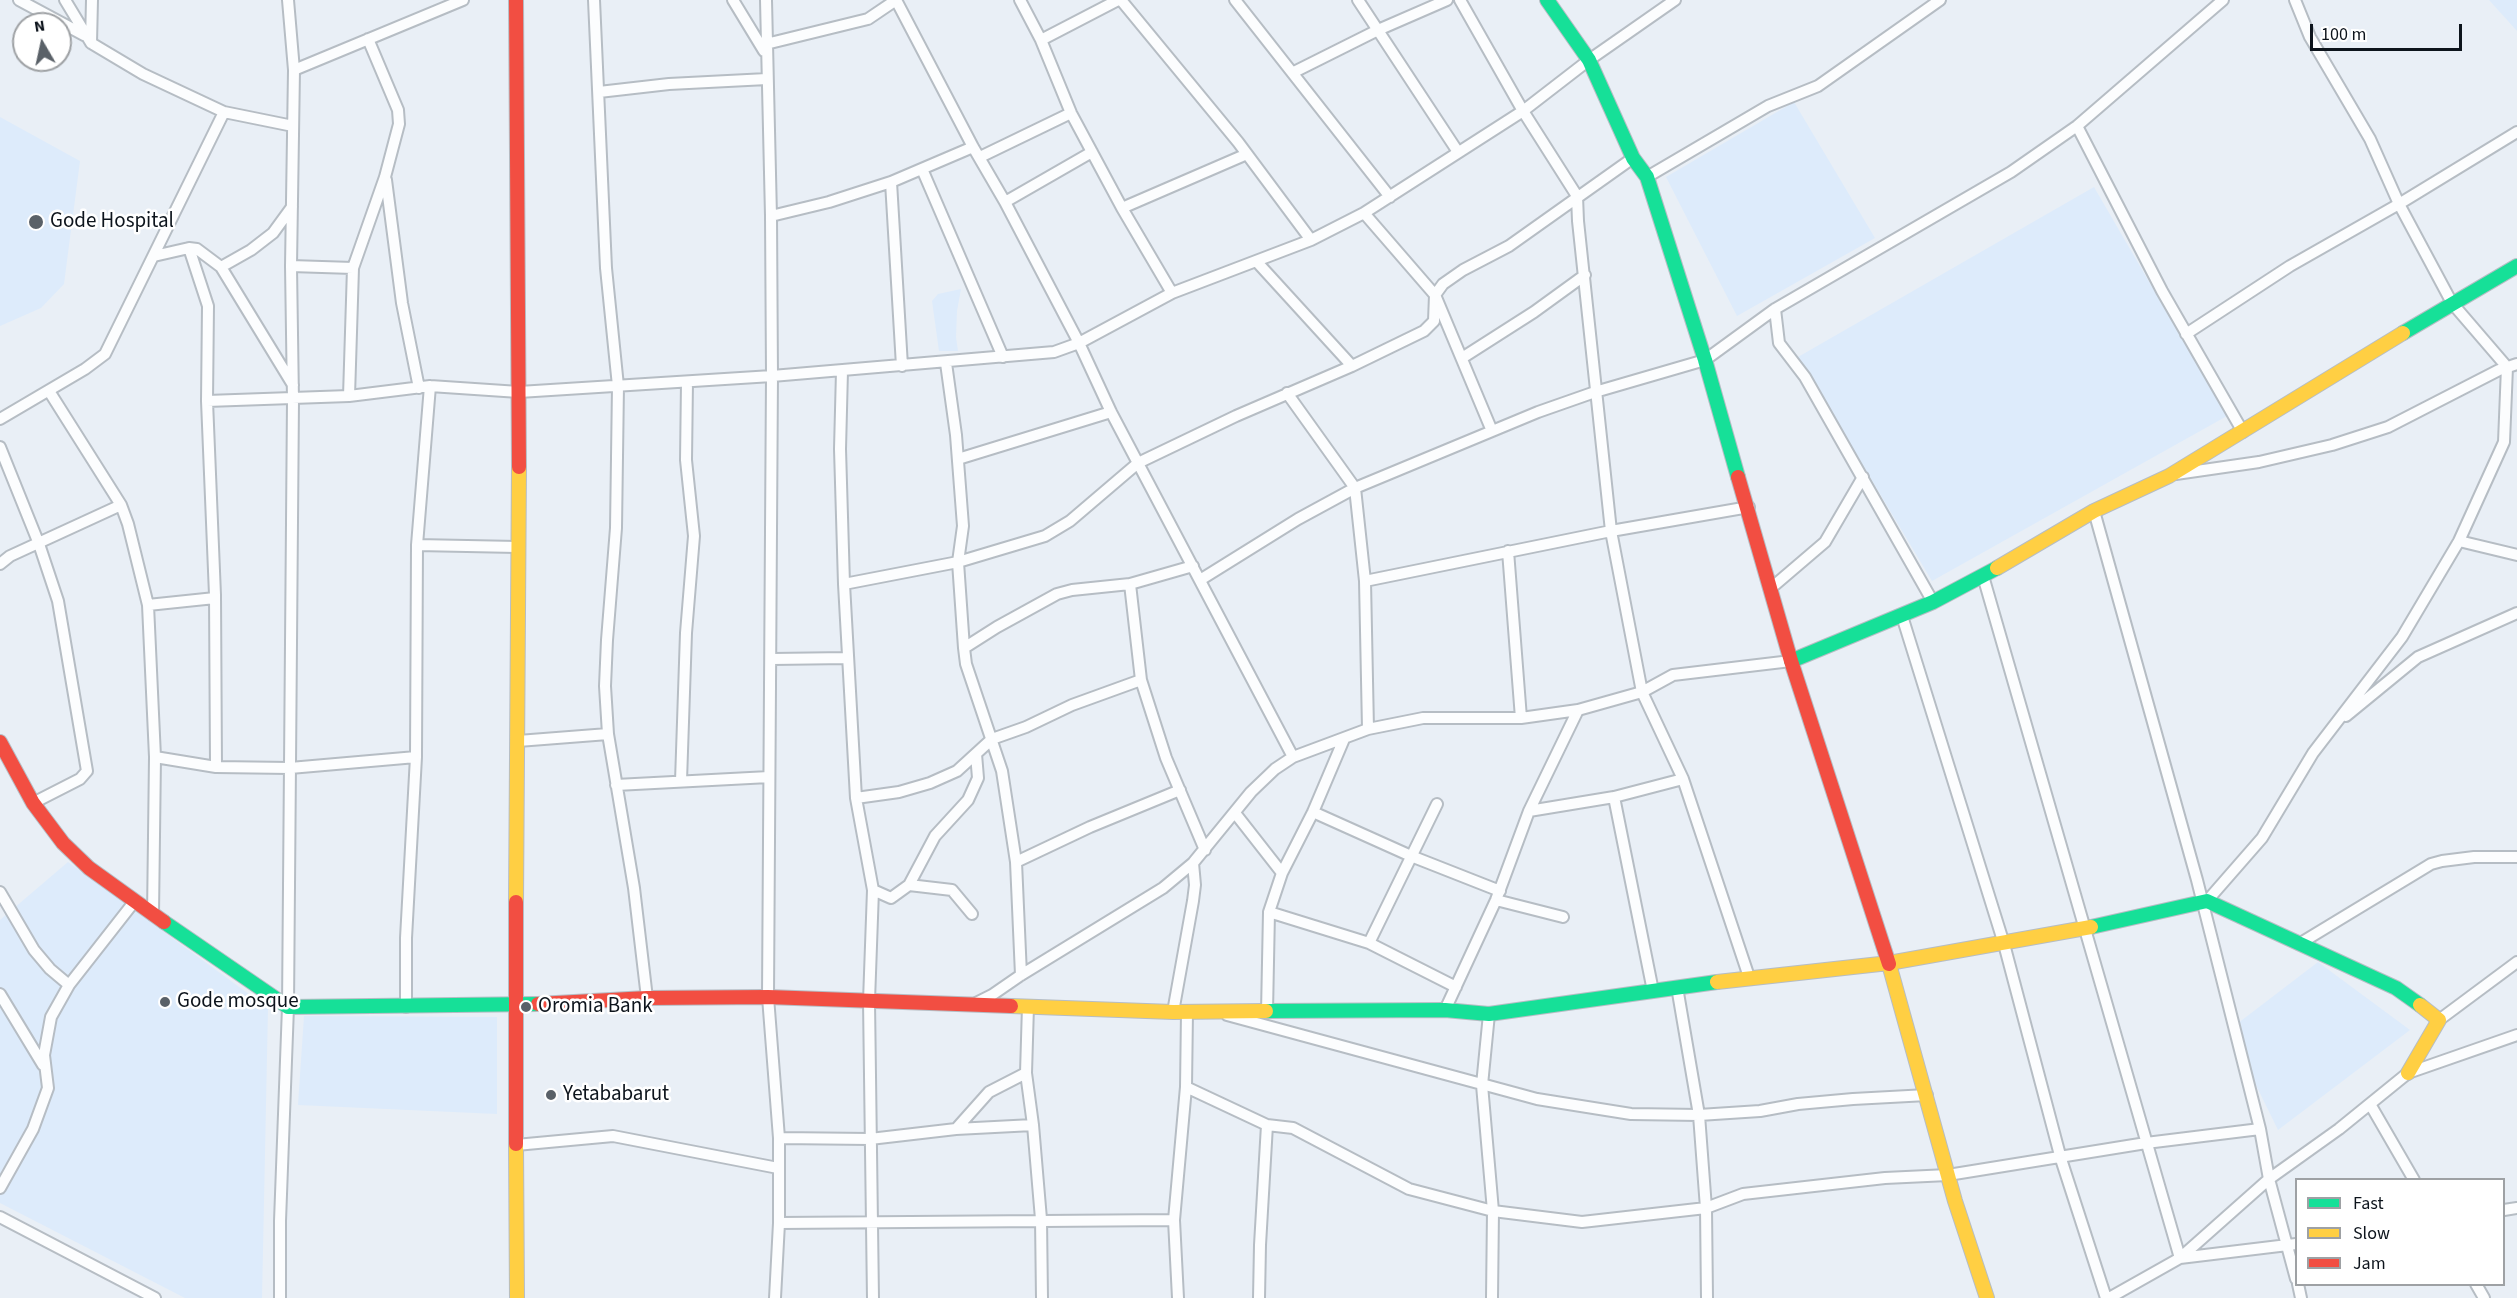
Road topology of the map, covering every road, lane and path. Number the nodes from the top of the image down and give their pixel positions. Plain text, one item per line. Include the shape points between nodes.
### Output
1 (19, 0) edge
2 (65, 0) edge
3 (92, 0) edge
4 (288, 0) edge
5 (463, 0) edge
6 (516, 0) edge
7 (594, 0) edge
8 (733, 0) edge
9 (766, 0) edge
10 (896, 0) edge
11 (1020, 0) edge
12 (1119, 0) edge
13 (1236, 0) edge
14 (1358, 0) edge
15 (1447, 0) edge
16 (1460, 0) edge
17 (1548, 0) edge
18 (1675, 0) edge
19 (1940, 0) edge
20 (2223, 0) edge
21 (2295, 0) edge
22 (1378, 30) junction
23 (87, 39) junction
24 (368, 39) junction
25 (1041, 40) junction
26 (766, 49) junction
27 (1588, 60) junction
28 (294, 70) junction
29 (1294, 72) junction
30 (767, 79) junction
31 (599, 92) junction
32 (1523, 111) junction
33 (224, 112) junction
34 (1071, 113) junction
35 (293, 126) junction
36 (2077, 126) junction
37 (2517, 132) edge
38 (973, 147) junction
39 (1092, 152) junction
40 (1458, 152) junction
41 (1247, 154) junction
42 (980, 158) junction
43 (1633, 158) junction
44 (922, 169) junction
45 (386, 177) junction
46 (1647, 177) junction
47 (891, 182) junction
48 (1577, 196) junction
49 (1390, 197) junction
50 (1005, 202) junction
51 (2399, 204) junction
52 (292, 207) junction
53 (1122, 208) junction
54 (1364, 213) junction
55 (771, 216) junction
56 (1311, 240) junction
57 (189, 248) junction
58 (154, 256) junction
59 (1257, 262) junction
60 (291, 266) junction
61 (2517, 266) edge
62 (221, 267) junction
63 (353, 268) junction
64 (1585, 274) junction
65 (1172, 293) junction
66 (1435, 295) junction
67 (2452, 303) junction
68 (1775, 309) junction
69 (2186, 334) junction
70 (1079, 343) junction
71 (1003, 357) junction
72 (1462, 358) junction
73 (1705, 360) junction
74 (946, 363) junction
75 (2512, 365) edge
76 (902, 366) junction
77 (1352, 366) junction
78 (842, 371) junction
79 (772, 376) junction
80 (687, 382) junction
81 (293, 386) junction
82 (618, 386) junction
83 (424, 387) junction
84 (49, 391) junction
85 (519, 392) junction
86 (1595, 392) junction
87 (1287, 393) junction
88 (349, 396) junction
89 (293, 400) junction
90 (207, 401) junction
91 (1112, 412) junction
92 (0, 419) edge
93 (1492, 431) junction
94 (2243, 432) junction
95 (0, 447) edge
96 (958, 459) junction
97 (1138, 463) junction
98 (2169, 476) junction
99 (1863, 477) junction
100 (1355, 488) junction
101 (121, 505) junction
102 (1749, 507) junction
103 (2094, 511) junction
104 (1611, 531) junction
105 (2459, 541) junction
106 (39, 544) junction
107 (417, 545) junction
108 (517, 547) junction
109 (1508, 551) junction
110 (2517, 555) edge
111 (958, 562) junction
112 (0, 564) edge
113 (1192, 566) junction
114 (1983, 576) junction
115 (1200, 580) junction
116 (1365, 581) junction
117 (844, 584) junction
118 (1130, 584) junction
119 (1770, 589) junction
120 (215, 598) junction
121 (1933, 602) junction
122 (148, 605) junction
123 (2517, 613) edge
124 (1902, 616) junction
125 (964, 648) junction
126 (848, 658) junction
127 (771, 659) junction
128 (1791, 662) junction
129 (1141, 680) junction
130 (1642, 692) junction
131 (1578, 710) junction
132 (1521, 718) junction
133 (2331, 728) junction
134 (1368, 729) junction
135 (608, 734) junction
136 (992, 739) junction
137 (1344, 739) junction
138 (518, 741) junction
139 (0, 742) edge
140 (976, 754) junction
141 (155, 757) junction
142 (416, 757) junction
143 (1293, 757) junction
144 (216, 766) junction
145 (290, 768) junction
146 (769, 777) junction
147 (1683, 779) junction
148 (681, 780) junction
149 (616, 785) junction
150 (1180, 790) junction
151 (856, 798) junction
152 (1614, 798) junction
153 (33, 803) junction
154 (1437, 804) dead end
155 (1529, 811) junction
156 (1313, 812) junction
157 (1235, 813) junction
158 (1205, 850) junction
159 (1411, 856) junction
160 (2517, 857) edge
161 (1016, 862) junction
162 (1193, 863) junction
163 (1282, 873) junction
164 (909, 885) junction
165 (873, 890) junction
166 (0, 892) edge
167 (1498, 896) junction
168 (134, 902) junction
169 (2204, 902) junction
170 (1269, 912) junction
171 (972, 914) dead end
172 (153, 915) junction
173 (1563, 917) dead end
174 (2084, 929) junction
175 (1369, 943) junction
176 (2004, 944) junction
177 (2299, 944) junction
178 (2517, 962) edge
179 (1890, 963) junction
180 (1021, 975) junction
181 (1749, 977) junction
182 (69, 985) junction
183 (1456, 987) junction
184 (1677, 987) junction
185 (1653, 991) junction
186 (0, 994) edge
187 (647, 998) junction
188 (768, 998) junction
189 (869, 1001) junction
190 (515, 1005) junction
191 (970, 1005) junction
192 (1028, 1006) junction
193 (288, 1007) junction
194 (406, 1007) junction
195 (1445, 1010) junction
196 (1211, 1011) junction
197 (1180, 1012) junction
198 (1267, 1012) junction
199 (1489, 1014) junction
200 (2439, 1020) junction
201 (2517, 1035) edge
202 (45, 1068) junction
203 (1026, 1073) junction
204 (2408, 1073) junction
205 (1482, 1085) junction
206 (1186, 1087) junction
207 (1928, 1095) junction
208 (2370, 1104) junction
209 (1699, 1115) junction
210 (1033, 1125) junction
211 (1267, 1125) junction
212 (956, 1129) junction
213 (2260, 1129) junction
214 (779, 1138) junction
215 (870, 1139) junction
216 (2146, 1143) junction
217 (516, 1144) junction
218 (2061, 1159) junction
219 (778, 1168) junction
220 (1948, 1176) junction
221 (2413, 1178) edge
222 (2269, 1179) junction
223 (0, 1188) edge
224 (1706, 1208) junction
225 (1493, 1211) junction
226 (0, 1217) edge
227 (1041, 1219) junction
228 (1174, 1220) junction
229 (874, 1221) junction
230 (779, 1223) junction
231 (2292, 1245) edge
232 (2180, 1258) junction
233 (2295, 1270) edge
234 (155, 1298) edge
235 (280, 1298) edge
236 (517, 1298) edge
237 (775, 1298) edge
238 (873, 1298) edge
239 (1042, 1298) edge
240 (1178, 1298) edge
241 (1259, 1298) edge
242 (1492, 1298) edge
243 (1707, 1298) edge
244 (1987, 1298) edge
245 (2107, 1298) edge

1 - 23 street
2 - 23 street
3 - 23 street
4 - 28 street
5 - 24 street
6 - 85 street
7 - 31 street
8 - 26 street
9 - 26 street
10 - 26 street via 868,19
10 - 38 street
11 - 25 street
12 - 25 street
12 - 41 street
13 - 29 street
14 - 22 street
15 - 22 street
16 - 32 street
17 - 27 street
18 - 27 street
19 - 46 street via 1818,86 1768,106
20 - 36 street
21 - 51 street via 2310,37 2370,139
22 - 29 street
22 - 40 street
23 - 33 street via 142,74
24 - 28 street
24 - 45 street via 399,110
25 - 34 street
26 - 30 street
27 - 32 street
27 - 43 street
28 - 35 street
29 - 49 street
30 - 31 street
30 - 55 street
31 - 82 street via 606,268
32 - 40 street
32 - 48 street
33 - 35 street
33 - 58 street
34 - 39 street
34 - 42 street
35 - 52 street
36 - 68 street via 2011,172
36 - 69 street
37 - 51 street
38 - 42 street
38 - 44 street
39 - 50 street
39 - 53 street
40 - 49 street
41 - 53 street
41 - 56 street
42 - 50 street
43 - 46 street
43 - 48 street
44 - 47 street
44 - 71 street
45 - 63 street
45 - 83 street via 402,303
46 - 73 street
47 - 55 street
47 - 76 street
48 - 64 street
48 - 66 street via 1509,246 1451,277
49 - 54 street
50 - 70 street
51 - 67 street
51 - 69 street via 2290,267
52 - 60 street
52 - 62 street via 273,233
53 - 65 street
54 - 56 street
54 - 66 street
55 - 79 street
56 - 59 street
57 - 58 street
57 - 62 street via 201,250
57 - 90 street via 208,306
58 - 84 street via 105,354
59 - 65 street
59 - 77 street
60 - 63 street
60 - 81 street
61 - 67 street
62 - 81 street
63 - 88 street
64 - 72 street
64 - 86 street
65 - 70 street
66 - 72 street
66 - 77 street via 1431,326
67 - 75 street
67 - 94 street
68 - 73 street
68 - 99 street via 1779,343 1805,377
69 - 94 street
70 - 71 street via 1054,352
70 - 91 street
71 - 74 street
72 - 93 street
73 - 86 street
73 - 102 street
74 - 76 street
74 - 96 street
75 - 98 street via 2388,427 2343,442 2259,462
75 - 105 street via 2504,442
76 - 78 street
77 - 87 street
78 - 79 street
78 - 117 street
79 - 80 street
79 - 127 street
80 - 82 street
80 - 148 street via 686,460 694,536
81 - 89 street
82 - 85 street
82 - 135 street via 616,528 606,652
83 - 85 street
83 - 88 street
83 - 107 street
84 - 92 street
84 - 101 street
85 - 108 street
86 - 93 street
86 - 104 street
87 - 97 street
87 - 100 street
88 - 89 street
89 - 90 street
89 - 145 street
90 - 120 street
91 - 96 street
91 - 97 street
93 - 100 street
94 - 98 street
95 - 106 street
96 - 111 street via 963,526
97 - 111 street via 1070,521 1045,536
97 - 113 street
98 - 103 street
99 - 119 street via 1825,542
99 - 121 street
100 - 115 street
100 - 116 street
101 - 106 street
101 - 122 street
102 - 104 street
102 - 119 street
103 - 114 street
103 - 169 street
104 - 109 street
104 - 130 street
105 - 110 street
105 - 133 street via 2402,637
106 - 112 street
106 - 153 street via 58,601 87,771 80,779
107 - 108 street
107 - 142 street
108 - 138 street
109 - 116 street
109 - 132 street
111 - 117 street
111 - 125 street
113 - 115 street
113 - 118 street
114 - 121 street
114 - 174 street
115 - 143 street
116 - 134 street
117 - 126 street
118 - 125 street via 1057,594
118 - 129 street
119 - 128 street
120 - 122 street
120 - 144 street
121 - 124 street
122 - 141 street
123 - 133 street via 2418,657
124 - 128 street
124 - 176 street
125 - 136 street
126 - 127 street
126 - 151 street
127 - 146 street
128 - 130 street via 1681,673
128 - 179 street
129 - 136 street
129 - 150 street
130 - 131 street
130 - 147 street
131 - 132 street
131 - 155 street
132 - 134 street via 1423,718
133 - 169 street via 2262,838
134 - 137 street
135 - 138 street
135 - 149 street
136 - 140 street
136 - 161 street via 1002,771
137 - 143 street
137 - 156 street
138 - 190 street
139 - 153 street
140 - 151 street via 957,771 930,783
140 - 164 street via 978,778 968,800 934,836
141 - 144 street
141 - 172 street
142 - 145 street
142 - 194 street
143 - 157 street via 1251,792
144 - 145 street
145 - 193 street
146 - 148 street
146 - 188 street
147 - 152 street
147 - 181 street
148 - 149 street
149 - 187 street
150 - 158 street
150 - 161 street
151 - 165 street
152 - 155 street
152 - 185 street
153 - 168 street via 63,843
154 - 159 street
155 - 167 street
156 - 159 street
156 - 163 street
157 - 158 street
157 - 163 street
158 - 162 street
159 - 167 street
159 - 175 street
160 - 177 street via 2474,857 2432,864
161 - 180 street
162 - 180 street via 1163,888
162 - 197 street via 1195,885
163 - 170 street
164 - 165 street via 891,898
164 - 171 street via 952,890
165 - 189 street
166 - 182 street via 34,950
167 - 173 street
167 - 183 street
168 - 172 street
168 - 182 street
169 - 174 street
169 - 177 street
169 - 213 street
170 - 175 street
170 - 198 street
172 - 193 street
174 - 176 street
174 - 216 street
175 - 183 street
176 - 179 street
176 - 218 street
177 - 200 street via 2396,988
178 - 200 street
179 - 181 street
179 - 207 street
180 - 191 street
181 - 184 street
182 - 202 street via 51,1017
183 - 195 street
184 - 185 street
184 - 209 street
185 - 199 street
186 - 202 street
187 - 188 street
187 - 190 street
188 - 189 street
188 - 214 street
189 - 191 street
189 - 215 street
190 - 194 street
190 - 217 street
191 - 192 street
192 - 197 street
192 - 203 street
193 - 194 street
193 - 235 street
195 - 198 street
195 - 199 street
196 - 197 street
196 - 198 street
196 - 205 street
197 - 206 street
199 - 205 street
200 - 204 street
201 - 204 street
202 - 223 street via 48,1088 33,1129
203 - 210 street
203 - 212 street via 989,1092
204 - 208 street
205 - 209 street via 1537,1099 1632,1114
205 - 225 street
206 - 211 street
206 - 228 street
207 - 209 street
207 - 220 street
208 - 221 street
208 - 222 street
209 - 224 street
210 - 212 street
210 - 227 street
211 - 225 street via 1293,1128 1409,1189
211 - 241 street
212 - 215 street
213 - 216 street
213 - 222 street
214 - 215 street
214 - 219 street
215 - 229 street
216 - 218 street
216 - 232 street
217 - 219 street via 613,1136
217 - 236 street
218 - 220 street
218 - 245 street
219 - 230 street
220 - 224 street via 1885,1178 1743,1194
220 - 244 street
222 - 231 street
222 - 232 street
224 - 225 street via 1582,1222
224 - 243 street
225 - 242 street
226 - 234 street
227 - 228 street
227 - 229 street
227 - 239 street
228 - 240 street
229 - 230 street
229 - 238 street
230 - 237 street
231 - 232 street
231 - 233 street
232 - 245 street

